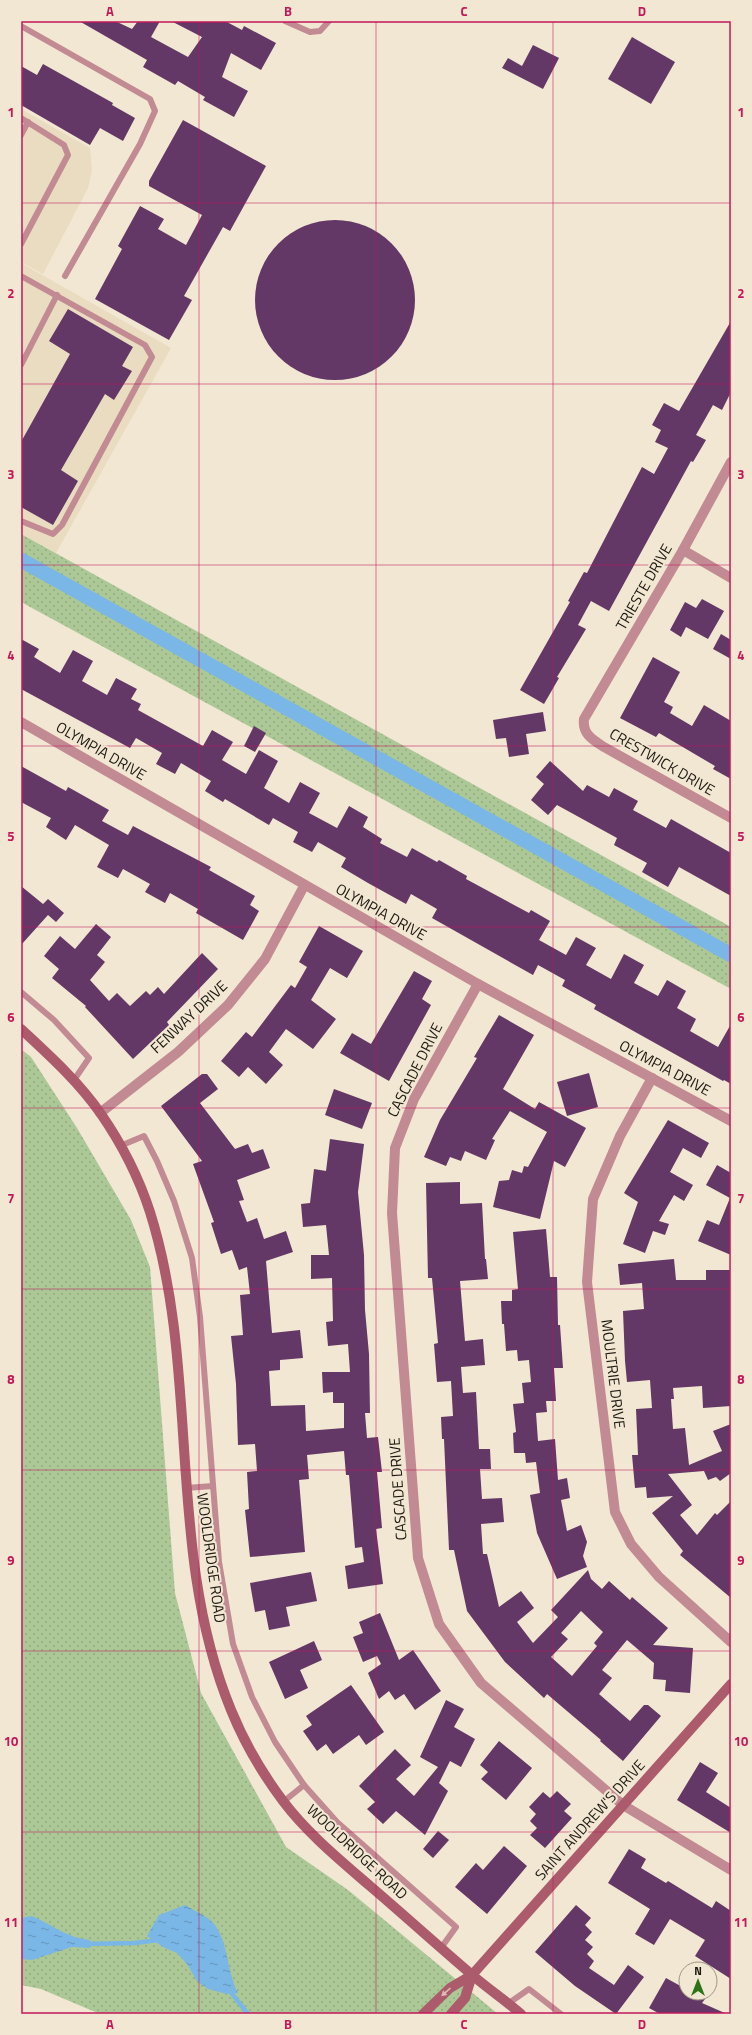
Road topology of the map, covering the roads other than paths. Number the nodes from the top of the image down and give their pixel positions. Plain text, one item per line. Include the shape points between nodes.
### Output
1 (285, 21) edge
2 (329, 21) edge
3 (21, 26) edge
4 (21, 118) edge
5 (28, 122) junction
6 (21, 135) edge
7 (21, 244) edge
8 (21, 276) edge
9 (65, 276) dead end
10 (57, 295) junction
11 (21, 365) edge
12 (731, 462) edge
13 (21, 521) edge
14 (683, 550) junction
15 (731, 578) edge
16 (21, 722) edge
17 (583, 726) joint
18 (731, 818) edge
19 (304, 886) junction
20 (478, 984) junction
21 (21, 992) edge
22 (21, 1029) edge
23 (652, 1078) junction
24 (74, 1080) junction
25 (100, 1113) junction
26 (731, 1121) edge
27 (120, 1146) junction
28 (213, 1486) junction
29 (186, 1488) junction
30 (731, 1642) edge
31 (731, 1684) edge
32 (304, 1785) junction
33 (284, 1802) junction
34 (623, 1805) junction
35 (731, 1870) edge
36 (441, 1948) junction
37 (472, 1975) junction
38 (509, 2004) junction
39 (423, 2014) edge
40 (451, 2014) edge
41 (521, 2014) edge
42 (561, 2014) edge

1 - 2 lane via 310,32 320,31
3 - 9 lane via 150,99 155,111 140,144
4 - 5 lane
5 - 6 lane
5 - 7 lane via 64,145 68,155
8 - 10 lane
10 - 11 lane
10 - 13 lane via 145,345 152,357 62,525 53,534
12 - 14 street, TRIESTE DRIVE
14 - 15 street
14 - 17 street, TRIESTE DRIVE via 584,720
16 - 19 street, OLYMPIA DRIVE
17 - 18 street, CRESTWICK DRIVE via 587,736 604,747
19 - 20 street, OLYMPIA DRIVE
19 - 25 street, FENWAY DRIVE via 265,959 228,1005 178,1052
20 - 23 street, OLYMPIA DRIVE
20 - 34 street, CASCADE DRIVE via 414,1099 395,1148 392,1213 418,1558 438,1624 481,1683
21 - 24 lane via 54,1020 89,1058
22 - 24 street, WOOLDRIDGE ROAD
23 - 26 street, OLYMPIA DRIVE
23 - 30 street, MOULTRIE DRIVE via 620,1136 593,1199 587,1282 615,1512 631,1544 659,1577
24 - 25 street, WOOLDRIDGE ROAD
25 - 27 street, WOOLDRIDGE ROAD
27 - 28 lane via 144,1136 158,1161 174,1201 192,1258 200,1317
27 - 29 street, WOOLDRIDGE ROAD via 150,1211 165,1270 173,1322
28 - 29 lane
28 - 32 lane via 219,1562 233,1644 256,1703 275,1742
29 - 33 street, WOOLDRIDGE ROAD via 191,1548 212,1657 231,1710 254,1756
31 - 34 street, SAINT ANDREW'S DRIVE
32 - 33 lane
32 - 36 lane via 337,1822 456,1927
33 - 36 street, WOOLDRIDGE ROAD via 333,1854
34 - 35 street, CASCADE DRIVE
34 - 37 street, SAINT ANDREW'S DRIVE
36 - 37 street, WOOLDRIDGE ROAD
37 - 38 street, WOOLDRIDGE ROAD
37 -> 39 street, SAINT ANDREW'S DRIVE via 450,1988
37 - 40 street, SAINT ANDREW'S DRIVE via 465,1998
38 - 41 street, WOOLDRIDGE ROAD
38 - 42 lane via 529,1989

